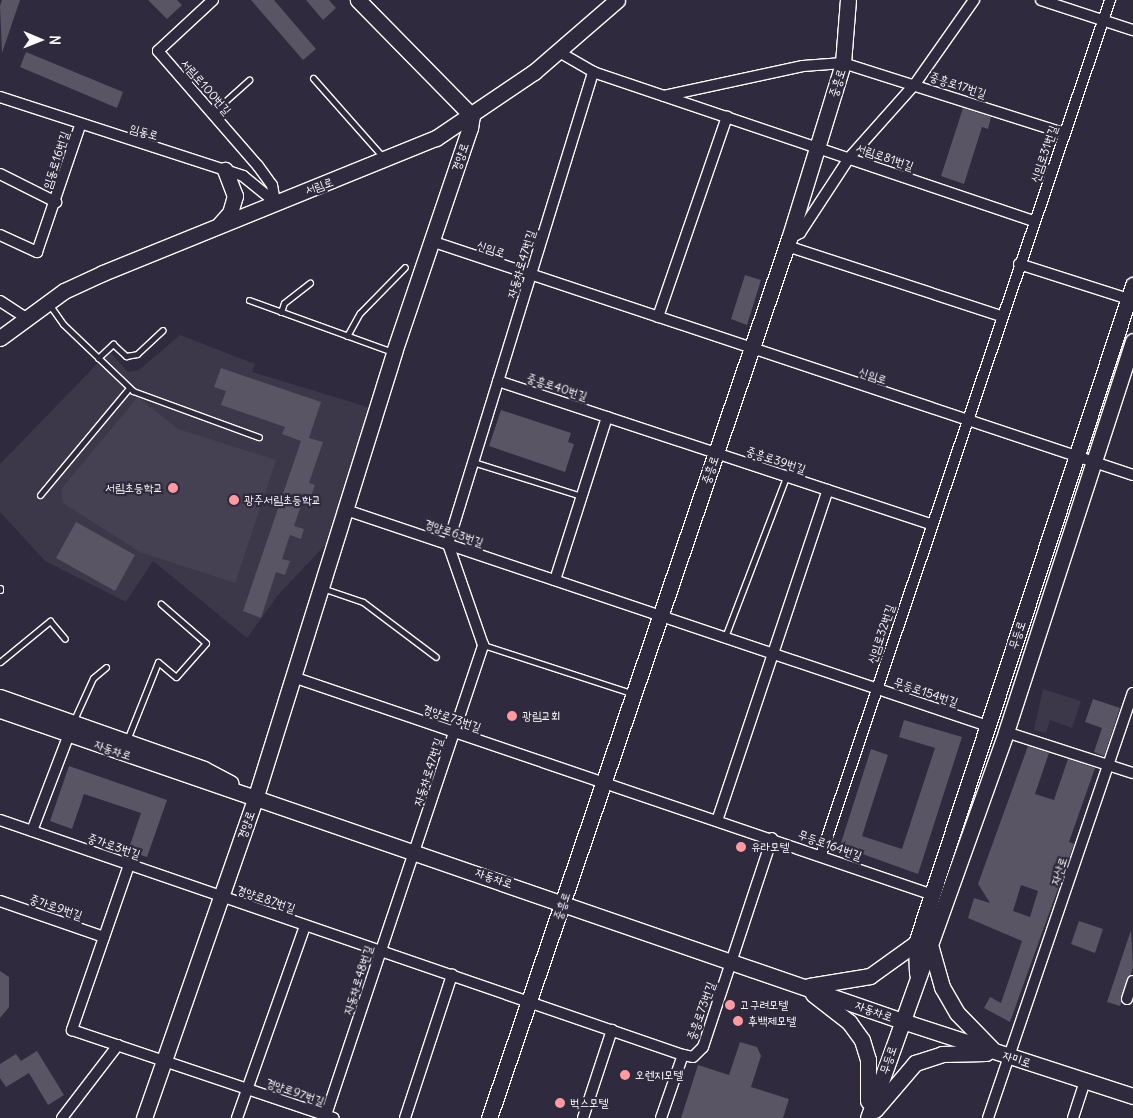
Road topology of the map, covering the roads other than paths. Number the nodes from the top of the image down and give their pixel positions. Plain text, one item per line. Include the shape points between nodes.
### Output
1 (213, 0) edge
2 (358, 0) edge
3 (617, 0) edge
4 (848, 0) edge
5 (974, 0) edge
6 (1041, 0) edge
7 (1110, 0) edge
8 (1103, 20) junction
9 (1133, 30) edge
10 (559, 52) junction
11 (843, 63) junction
12 (593, 72) junction
13 (313, 78) dead end
14 (249, 80) dead end
15 (915, 84) junction
16 (664, 96) junction
17 (0, 97) edge
18 (212, 113) junction
19 (472, 116) junction
20 (727, 118) junction
21 (80, 126) junction
22 (1064, 133) junction
23 (816, 147) junction
24 (849, 158) junction
25 (386, 161) junction
26 (225, 170) junction
27 (0, 174) edge
28 (56, 202) junction
29 (275, 202) junction
30 (1034, 221) junction
31 (220, 224) junction
32 (0, 235) edge
33 (431, 241) junction
34 (788, 243) junction
35 (1019, 264) junction
36 (405, 267) dead end
37 (530, 275) junction
38 (310, 284) dead end
39 (1131, 292) edge
40 (249, 300) dead end
41 (0, 301) edge
42 (48, 302) junction
43 (281, 312) junction
44 (1001, 316) junction
45 (25, 317) junction
46 (658, 317) junction
47 (162, 330) dead end
48 (346, 336) junction
49 (0, 338) edge
50 (1133, 341) edge
51 (752, 347) junction
52 (394, 352) junction
53 (98, 358) junction
54 (498, 381) junction
55 (129, 388) junction
56 (608, 417) junction
57 (965, 420) junction
58 (260, 437) dead end
59 (716, 453) junction
60 (1079, 457) junction
61 (473, 462) junction
62 (1094, 462) junction
63 (1133, 475) edge
64 (786, 476) junction
65 (828, 490) junction
66 (40, 496) dead end
67 (582, 496) junction
68 (346, 510) junction
69 (931, 524) junction
70 (448, 544) junction
71 (555, 580) junction
72 (321, 588) junction
73 (161, 604) dead end
74 (661, 615) junction
75 (725, 637) junction
76 (65, 639) dead end
77 (482, 645) junction
78 (774, 653) junction
79 (436, 658) dead end
80 (0, 662) edge
81 (106, 667) dead end
82 (293, 677) junction
83 (876, 688) junction
84 (1133, 693) edge
85 (634, 694) junction
86 (0, 697) edge
87 (0, 710) edge
88 (985, 725) junction
89 (71, 728) junction
90 (455, 732) junction
91 (1006, 732) junction
92 (127, 741) junction
93 (1108, 765) junction
94 (1133, 773) edge
95 (604, 780) junction
96 (256, 796) junction
97 (718, 818) junction
98 (0, 820) edge
99 (32, 831) junction
100 (772, 838) junction
101 (415, 850) junction
102 (821, 855) junction
103 (129, 865) junction
104 (933, 895) junction
105 (220, 897) junction
106 (0, 901) edge
107 (563, 902) junction
108 (305, 926) junction
109 (104, 937) junction
110 (916, 943) junction
111 (931, 948) junction
112 (380, 951) junction
113 (732, 962) junction
114 (917, 973) junction
115 (452, 976) junction
116 (1133, 981) edge
117 (804, 987) junction
118 (1127, 998) dead end
119 (529, 1002) junction
120 (276, 1009) joint
121 (902, 1021) junction
122 (612, 1030) junction
123 (118, 1046) junction
124 (683, 1055) junction
125 (1002, 1055) junction
126 (164, 1061) junction
127 (1085, 1081) junction
128 (248, 1089) junction
129 (1133, 1096) edge
130 (584, 1114) edge
131 (328, 1117) edge
132 (62, 1118) edge
133 (144, 1118) edge
134 (237, 1118) edge
135 (405, 1118) edge
136 (489, 1118) edge
137 (661, 1118) edge
138 (868, 1118) edge
139 (988, 1118) edge
140 (1072, 1118) edge

1 - 18 street, 서림로100번길 via 158,51
2 - 19 street
3 - 10 street, 서림로
4 - 11 street, 중흥로
5 - 15 street
6 - 8 street
7 - 8 street, 신임로31번길
8 - 9 street
8 - 22 street, 신임로31번길
10 - 12 street, 서림로81번길
10 - 19 street, 서림로
11 - 15 street, 중흥로17번길
11 - 16 street, 중흥로 via 803,66
11 - 23 street, 중흥로
12 - 16 street, 서림로81번길
12 - 37 street, 자동차로47번길
13 - 25 lane
14 - 18 lane
15 - 22 street, 중흥로17번길
15 - 24 street
16 - 20 street, 서림로81번길
17 - 21 street, 임동로
18 - 29 street, 서림로100번길 via 267,178
19 - 25 street, 서림로
19 - 33 street, 경양로
20 - 23 street, 서림로81번길
20 - 46 street
21 - 26 street, 임동로
21 - 28 street, 임동로16번길
22 - 30 street, 신임로31번길
23 - 24 street, 서림로81번길
23 - 34 street, 중흥로
24 - 30 street, 서림로81번길
24 - 34 street via 800,233
25 - 29 street, 서림로
26 - 29 street, 임동로 via 250,180
26 - 31 street via 235,196 230,213
27 - 28 street, 임동로16번길
28 - 32 street, 임동로16번길 via 37,252
29 - 31 street, 서림로
30 - 35 street, 신임로31번길
31 - 42 street, 서림로 via 103,273
33 - 37 street, 신임로
33 - 52 street, 경양로
34 - 44 street
34 - 51 street, 중흥로
35 - 39 street, 무등로
35 - 44 street, 신임로31번길
36 - 48 lane via 360,313
37 - 46 street, 신임로
37 - 54 street, 자동차로47번길
38 - 43 lane via 284,304
39 - 60 street, 무등로
40 - 43 lane
41 - 45 street
42 - 45 street, 서림로
42 - 53 lane via 63,324
43 - 48 lane
44 - 57 street, 신임로31번길
45 - 49 street, 서림로
46 - 51 street, 신임로
47 - 53 lane via 137,354 126,356 113,344
48 - 52 lane
50 - 62 street, 무등로
51 - 57 street, 신임로
51 - 59 street, 중흥로
52 - 68 street, 경양로
53 - 55 lane
54 - 56 street, 중흥로40번길
54 - 61 street, 자동차로47번길
55 - 58 lane via 167,407
55 - 66 lane
56 - 59 street, 중흥로40번길
56 - 67 street
57 - 60 street, 신임로
57 - 69 street, 신임로32번길
59 - 64 street, 중흥로39번길
59 - 74 street, 중흥로
60 - 62 street, 신임로
60 - 88 street, 무등로
61 - 67 lane
61 - 70 street, 자동차로47번길
62 - 63 street, 신임로
62 - 91 street, 무등로
64 - 65 street, 중흥로39번길
64 - 75 lane
65 - 69 street, 중흥로39번길
65 - 78 street
67 - 71 street
68 - 70 street, 경양로63번길
68 - 72 street, 경양로
69 - 83 street, 신임로32번길
70 - 71 street, 경양로63번길
70 - 77 street
71 - 74 street, 경양로63번길
72 - 79 lane via 363,602
72 - 82 street, 경양로
73 - 92 lane, 자동차로 via 206,643 176,677 158,662
74 - 75 street, 무등로154번길
74 - 85 street, 중흥로
75 - 78 street, 무등로154번길
76 - 80 lane via 50,621
77 - 85 lane
77 - 90 street, 자동차로47번길
78 - 83 street, 무등로154번길
78 - 97 street
81 - 89 lane via 92,678
82 - 90 street, 경양로73번길
82 - 96 street, 경양로
83 - 88 street, 무등로154번길
83 - 102 street, 신임로32번길
84 - 93 street, 자산로
85 - 95 street, 중흥로
86 - 89 street, 자동차로
87 - 89 street, 자동차로
88 - 104 street, 무등로
89 - 92 street, 자동차로
89 - 96 street, 자동차로
89 - 99 street
90 - 95 street, 경양로73번길
90 - 101 street, 자동차로47번길
91 - 93 street
91 - 111 street, 무등로
92 - 96 street, 자동차로 via 204,768
93 - 94 street
93 - 125 street, 자산로
95 - 97 street, 무등로164번길
95 - 107 street, 중흥로
96 - 101 street, 자동차로
96 - 105 street, 경양로
97 - 100 street, 무등로164번길
98 - 99 street, 중가로3번길
99 - 103 street, 중가로3번길
100 - 102 street, 무등로164번길
100 - 113 street
101 - 107 street, 자동차로
101 - 112 street, 자동차로48번길
102 - 104 street, 무등로164번길
103 - 105 street, 중가로3번길
103 - 109 street
104 - 110 street, 무등로
105 - 108 street, 경양로87번길
105 - 126 street, 경양로
106 - 109 street, 중가로9번길
107 - 113 street, 자동차로
107 - 119 street, 중흥로
108 - 112 street, 경양로87번길
108 - 120 street, 경양로87번길
109 - 123 street via 72,1030
110 - 114 street, 무등로
110 - 117 street via 870,976
111 - 114 street, 무등로
111 - 125 street via 942,987 957,1013
112 - 115 street, 경양로87번길
112 - 131 street, 자동차로48번길
113 - 117 street, 자동차로
113 - 124 street, 중흥로73번길 via 703,1046 693,1057
114 - 121 street, 무등로
115 - 119 street, 경양로87번길
115 - 135 street
116 - 118 street
117 - 121 street, 자동차로
117 - 138 street via 849,1022 862,1040 870,1084
119 - 122 street, 중흥로73번길
119 - 136 street, 중흥로
120 - 128 street, 경양로97번길
121 - 125 street, 자미로
121 - 138 street, 무등로
122 - 124 street, 중흥로73번길
122 - 130 street
123 - 126 street
123 - 132 street
124 - 137 street, 중흥로73번길
125 - 127 street, 자미로
125 - 138 street via 942,1054 915,1063
125 - 139 street, 자산로
126 - 128 street, 경양로97번길
126 - 133 street, 경양로
127 - 129 street, 자미로
127 - 140 street
128 - 131 street, 경양로97번길
128 - 134 street, 경양로97번길

